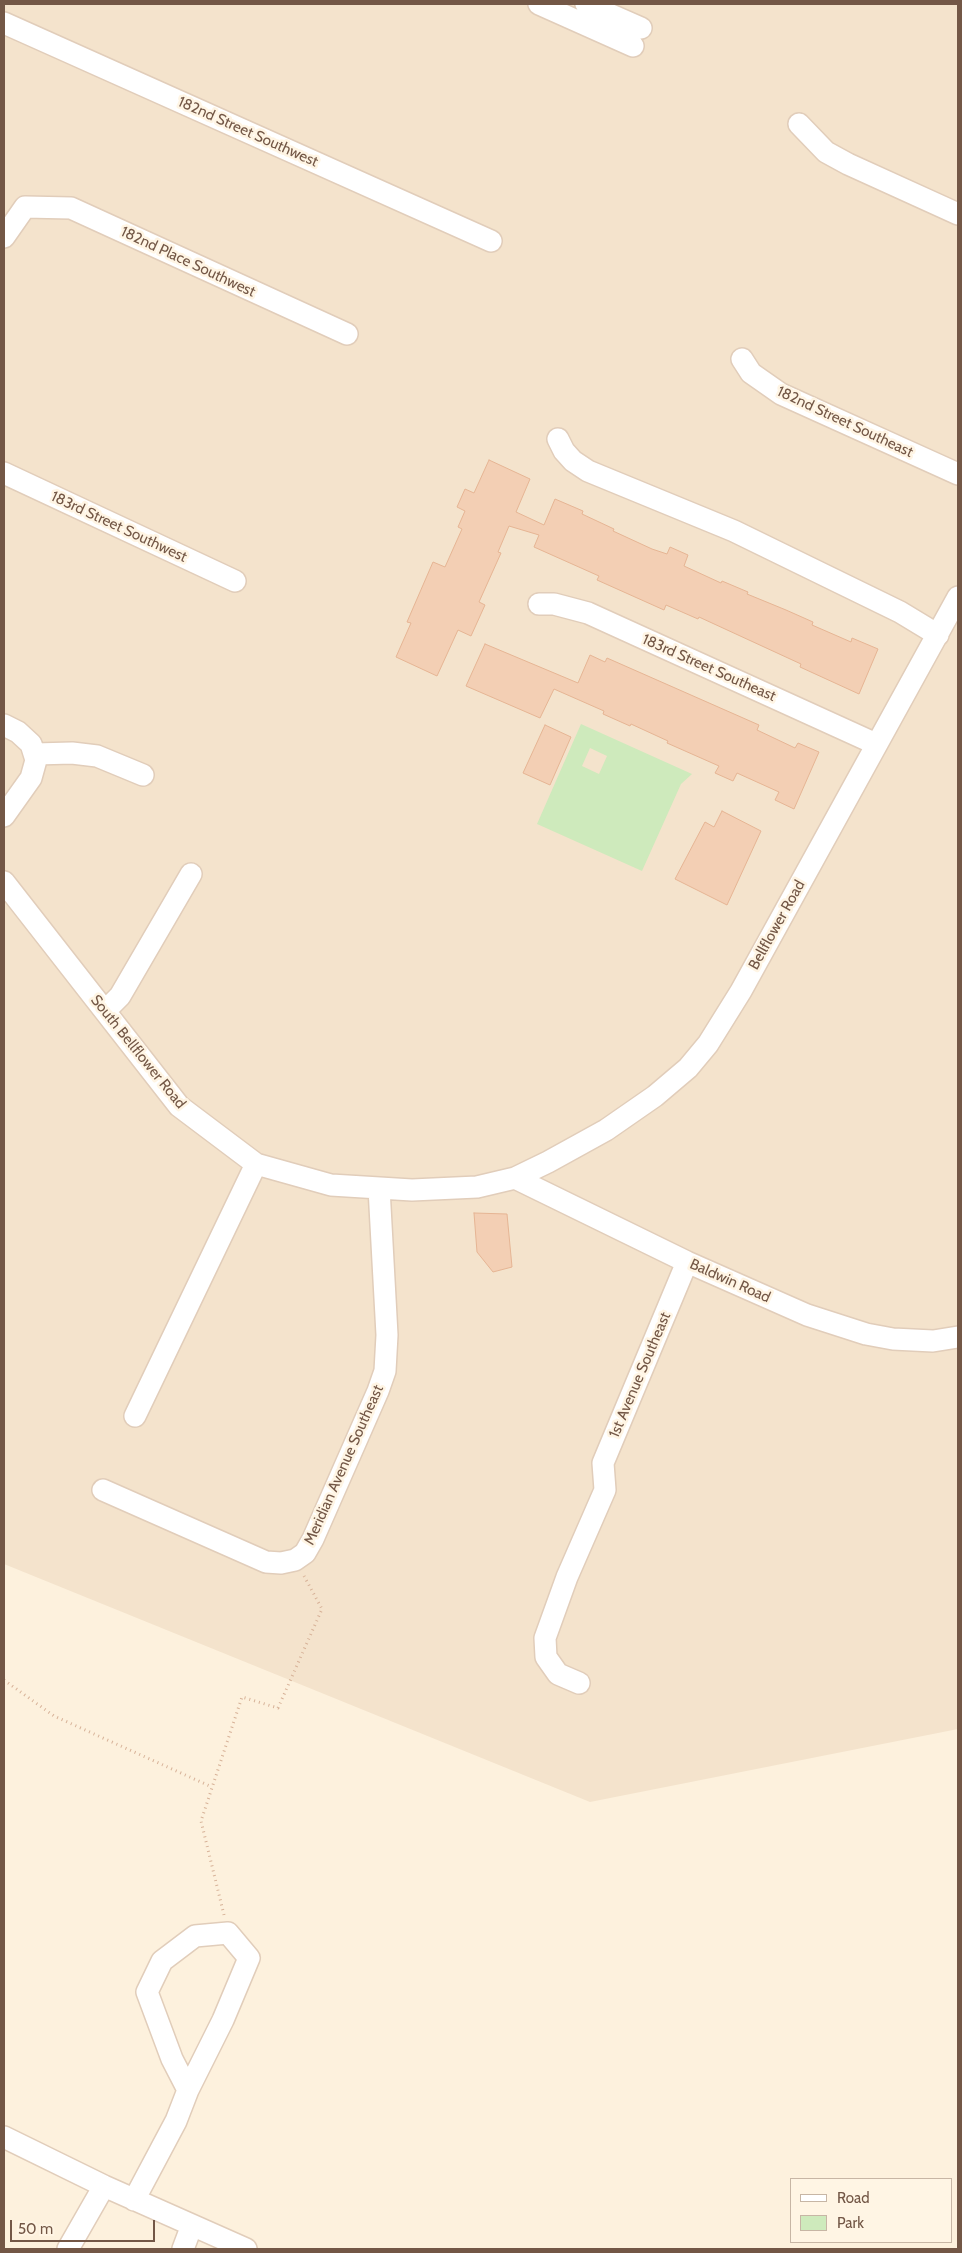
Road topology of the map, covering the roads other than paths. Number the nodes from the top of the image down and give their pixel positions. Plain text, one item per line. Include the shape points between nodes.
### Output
1 (539, 4) edge
2 (586, 4) edge
3 (4, 23) edge
4 (799, 124) dead end
5 (958, 214) edge
6 (4, 237) edge
7 (491, 241) dead end
8 (347, 334) dead end
9 (742, 359) dead end
10 (558, 438) dead end
11 (4, 473) edge
12 (958, 474) edge
13 (235, 581) dead end
14 (958, 598) edge
15 (539, 604) dead end
16 (938, 635) junction
17 (4, 726) edge
18 (876, 744) junction
19 (34, 754) junction
20 (143, 775) dead end
21 (4, 816) edge
22 (191, 874) dead end
23 (4, 882) edge
24 (105, 1011) junction
25 (256, 1164) junction
26 (515, 1178) junction
27 (379, 1188) junction
28 (687, 1262) junction
29 (958, 1337) edge
30 (135, 1416) dead end
31 (103, 1490) dead end
32 (580, 1684) dead end
33 (188, 2090) junction
34 (4, 2137) edge
35 (104, 2186) junction
36 (134, 2200) junction
37 (192, 2225) junction
38 (68, 2249) edge
39 (183, 2249) edge
40 (246, 2249) edge

1 - 2 street via 637,37
3 - 7 street, 182nd Street Southwest
4 - 5 street via 826,152
6 - 8 street, 182nd Place Southwest via 25,207 71,208
9 - 12 street, 182nd Street Southeast via 751,373 780,394
10 - 16 street via 572,461 588,471 734,531 900,612
11 - 13 street, 183rd Street Southwest
14 - 16 street, Bellflower Road
15 - 18 street, 183rd Street Southeast via 554,604 588,613
16 - 18 street, Bellflower Road
17 - 19 street via 18,732 31,744
18 - 26 street, Bellflower Road via 741,991 708,1044 688,1068 655,1096 606,1130
19 - 20 street via 97,756
19 - 21 street via 36,760 30,778
22 - 24 street via 120,996
23 - 24 street, South Bellflower Road
24 - 25 street, South Bellflower Road via 179,1106
25 - 27 street, South Bellflower Road via 331,1185
25 - 30 street
26 - 27 street, South Bellflower Road via 477,1187
26 - 28 street, Baldwin Road
27 - 31 street, Meridian Avenue Southeast via 387,1335 384,1371 305,1553 295,1560 266,1562
28 - 29 street, Baldwin Road via 807,1315 866,1334 933,1341
28 - 32 street, 1st Avenue Southeast via 603,1463 605,1490 567,1577 545,1638 546,1657 558,1674
33 - 33 street via 172,2059 147,1992 162,1961 188,1941 195,1936 228,1933 249,1958
33 - 36 street via 176,2121
34 - 35 street
35 - 36 street
35 - 38 street
36 - 37 street
37 - 39 street
37 - 40 street

